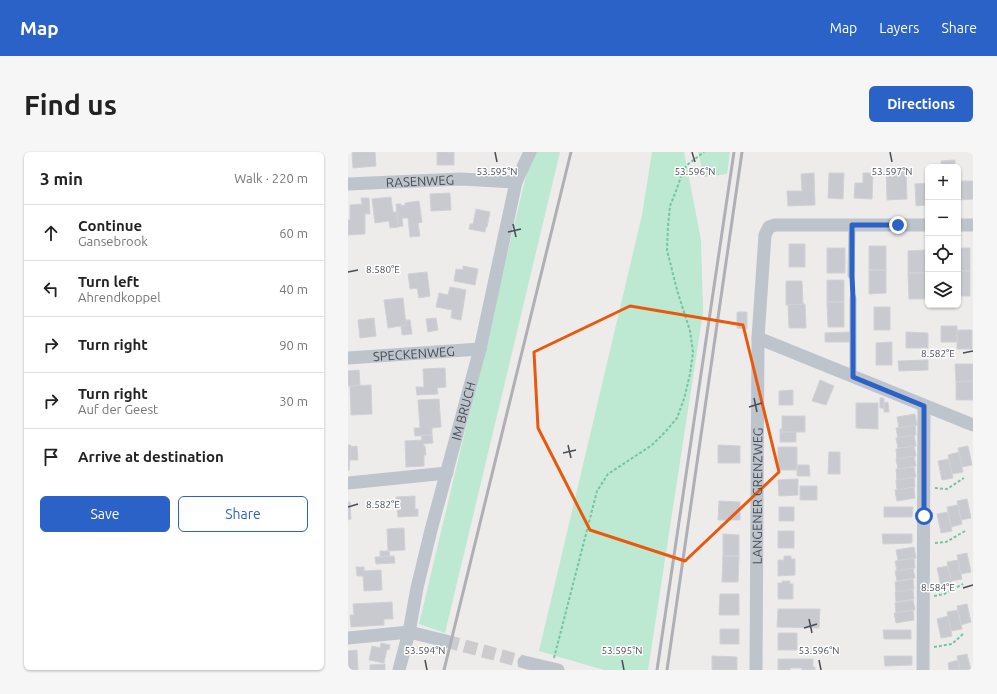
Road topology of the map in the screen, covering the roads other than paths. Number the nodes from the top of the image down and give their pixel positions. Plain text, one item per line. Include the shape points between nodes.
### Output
1 (530, 152) edge
2 (516, 182) junction
3 (348, 184) edge
4 (852, 225) junction
5 (925, 225) edge
6 (961, 225) edge
7 (973, 225) edge
8 (852, 276) dead end
9 (853, 298) dead end
10 (758, 338) junction
11 (480, 349) junction
12 (348, 358) edge
13 (853, 377) junction
14 (924, 406) junction
15 (973, 425) edge
16 (447, 473) junction
17 (348, 484) edge
18 (409, 632) junction
19 (348, 638) edge
20 (446, 641) tunnel mouth
21 (524, 662) tunnel mouth
22 (554, 669) edge
23 (399, 670) edge
24 (756, 670) edge
25 (923, 670) edge

1 - 2 street, IM BRUCH
2 - 3 street, RASENWEG via 461,179
2 - 11 street, IM BRUCH
4 - 5 street
4 - 8 lane
4 - 10 street, LANGENER GRENZWEG via 775,224 769,227 765,235
6 - 7 street
9 - 13 lane
10 - 13 street
10 - 24 street, LANGENER GRENZWEG
11 - 12 street, SPECKENWEG
11 - 16 street, IM BRUCH
13 - 14 street
14 - 15 street
14 - 25 street
16 - 17 street
16 - 18 street, IM BRUCH via 417,588
18 - 19 street
18 - 20 street
18 - 23 street, IM BRUCH
21 - 22 street

